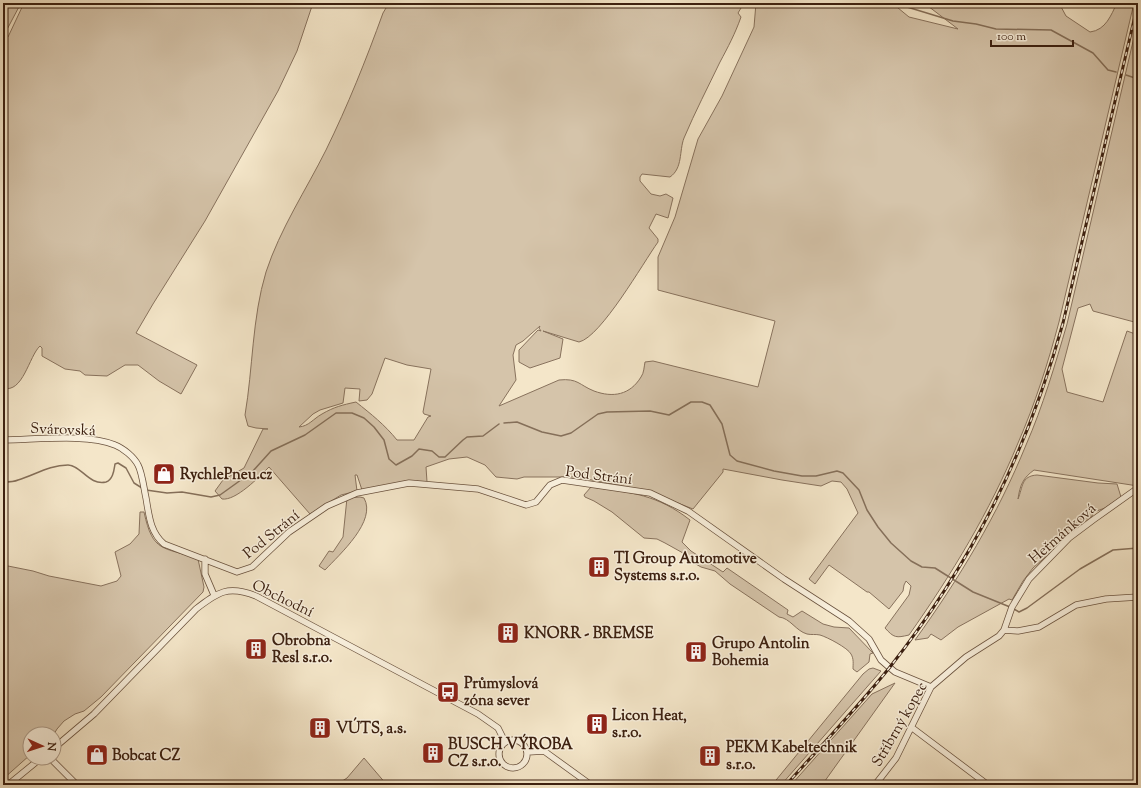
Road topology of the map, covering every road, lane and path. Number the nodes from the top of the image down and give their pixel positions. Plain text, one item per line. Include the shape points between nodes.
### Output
1 (3, 440) edge
2 (1138, 488) edge
3 (205, 559) junction
4 (214, 595) junction
5 (1138, 597) edge
6 (1004, 630) junction
7 (931, 687) junction
8 (911, 727) junction
9 (62, 741) edge
10 (505, 742) junction
11 (528, 752) junction
12 (32, 766) edge
13 (58, 766) edge
14 (8, 785) edge
15 (77, 785) edge
16 (591, 785) edge
17 (875, 785) edge
18 (988, 785) edge

1 - 3 street, Svárovská via 60,438 98,441 124,450 138,466 153,529 159,540
2 - 6 street, Heřmánková via 1070,538 1028,579 1012,607
3 - 4 street via 205,574
3 - 7 street, Pod Strání via 237,572 252,567 289,532 327,506 357,493 409,484 478,489 526,505 536,502 550,485 562,480 650,493 688,511 849,621 869,639 881,660 895,672
4 - 9 street, Obchodní via 196,609 94,714
4 - 10 street, Obchodní via 235,591 256,596 478,714 498,728
5 - 6 street via 1106,599 1076,605 1040,627 1018,631
6 - 7 street, Stříbrný kopec via 966,657
7 - 8 street, Stříbrný kopec
8 - 17 street, Stříbrný kopec via 896,758
8 - 18 street
10 - 11 street via 520,741
10 - 11 street via 499,753 506,767 521,766
11 - 16 street via 544,751
12 - 14 street
13 - 15 street

